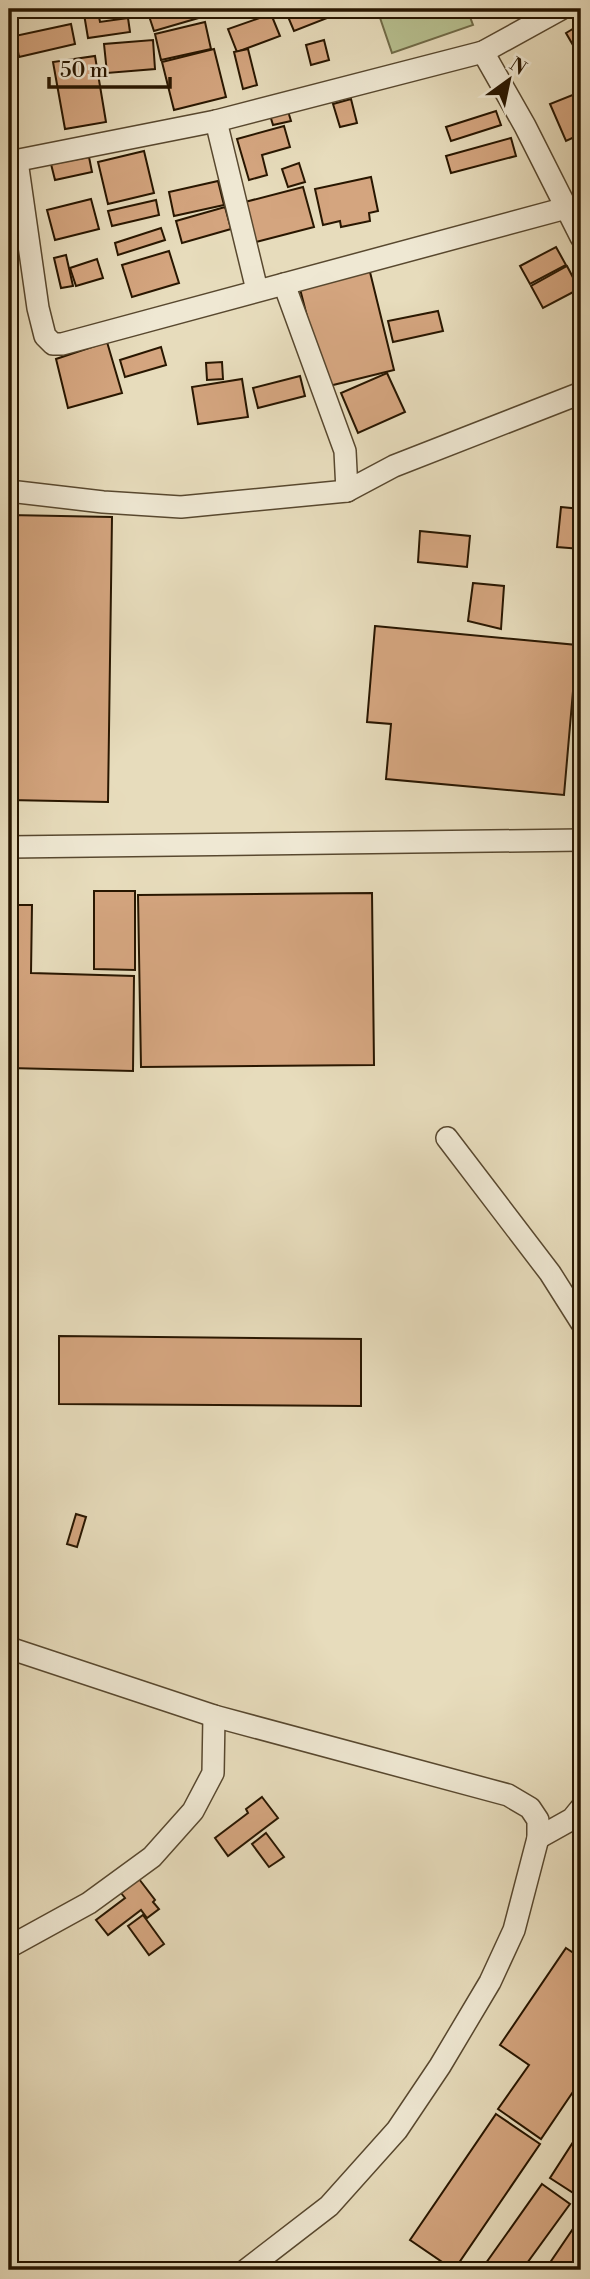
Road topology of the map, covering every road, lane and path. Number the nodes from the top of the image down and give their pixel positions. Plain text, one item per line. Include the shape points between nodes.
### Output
1 (561, 9) edge
2 (483, 52) junction
3 (216, 121) junction
4 (13, 162) edge
5 (566, 208) junction
6 (581, 237) edge
7 (284, 284) junction
8 (257, 290) junction
9 (581, 393) edge
10 (9, 491) edge
11 (347, 491) junction
12 (581, 840) edge
13 (9, 847) edge
14 (447, 1138) dead end
15 (581, 1322) edge
16 (9, 1648) edge
17 (214, 1716) junction
18 (581, 1808) edge
19 (538, 1838) junction
20 (9, 1947) edge
21 (246, 2270) edge

1 - 2 street
2 - 3 street
2 - 5 street
3 - 4 street
3 - 8 street
4 - 8 street via 38,308 45,335 53,344
5 - 6 street
5 - 7 street
7 - 8 street
7 - 11 street via 345,451
9 - 11 street via 394,466
10 - 11 street via 181,507
12 - 13 street
14 - 15 street via 550,1273
16 - 17 street
17 - 19 street via 508,1796 530,1808 538,1820
17 - 20 street via 213,1773 193,1811 152,1857 89,1903
18 - 19 street via 572,1819
19 - 21 street via 514,1930 490,1982 397,2130 329,2206

